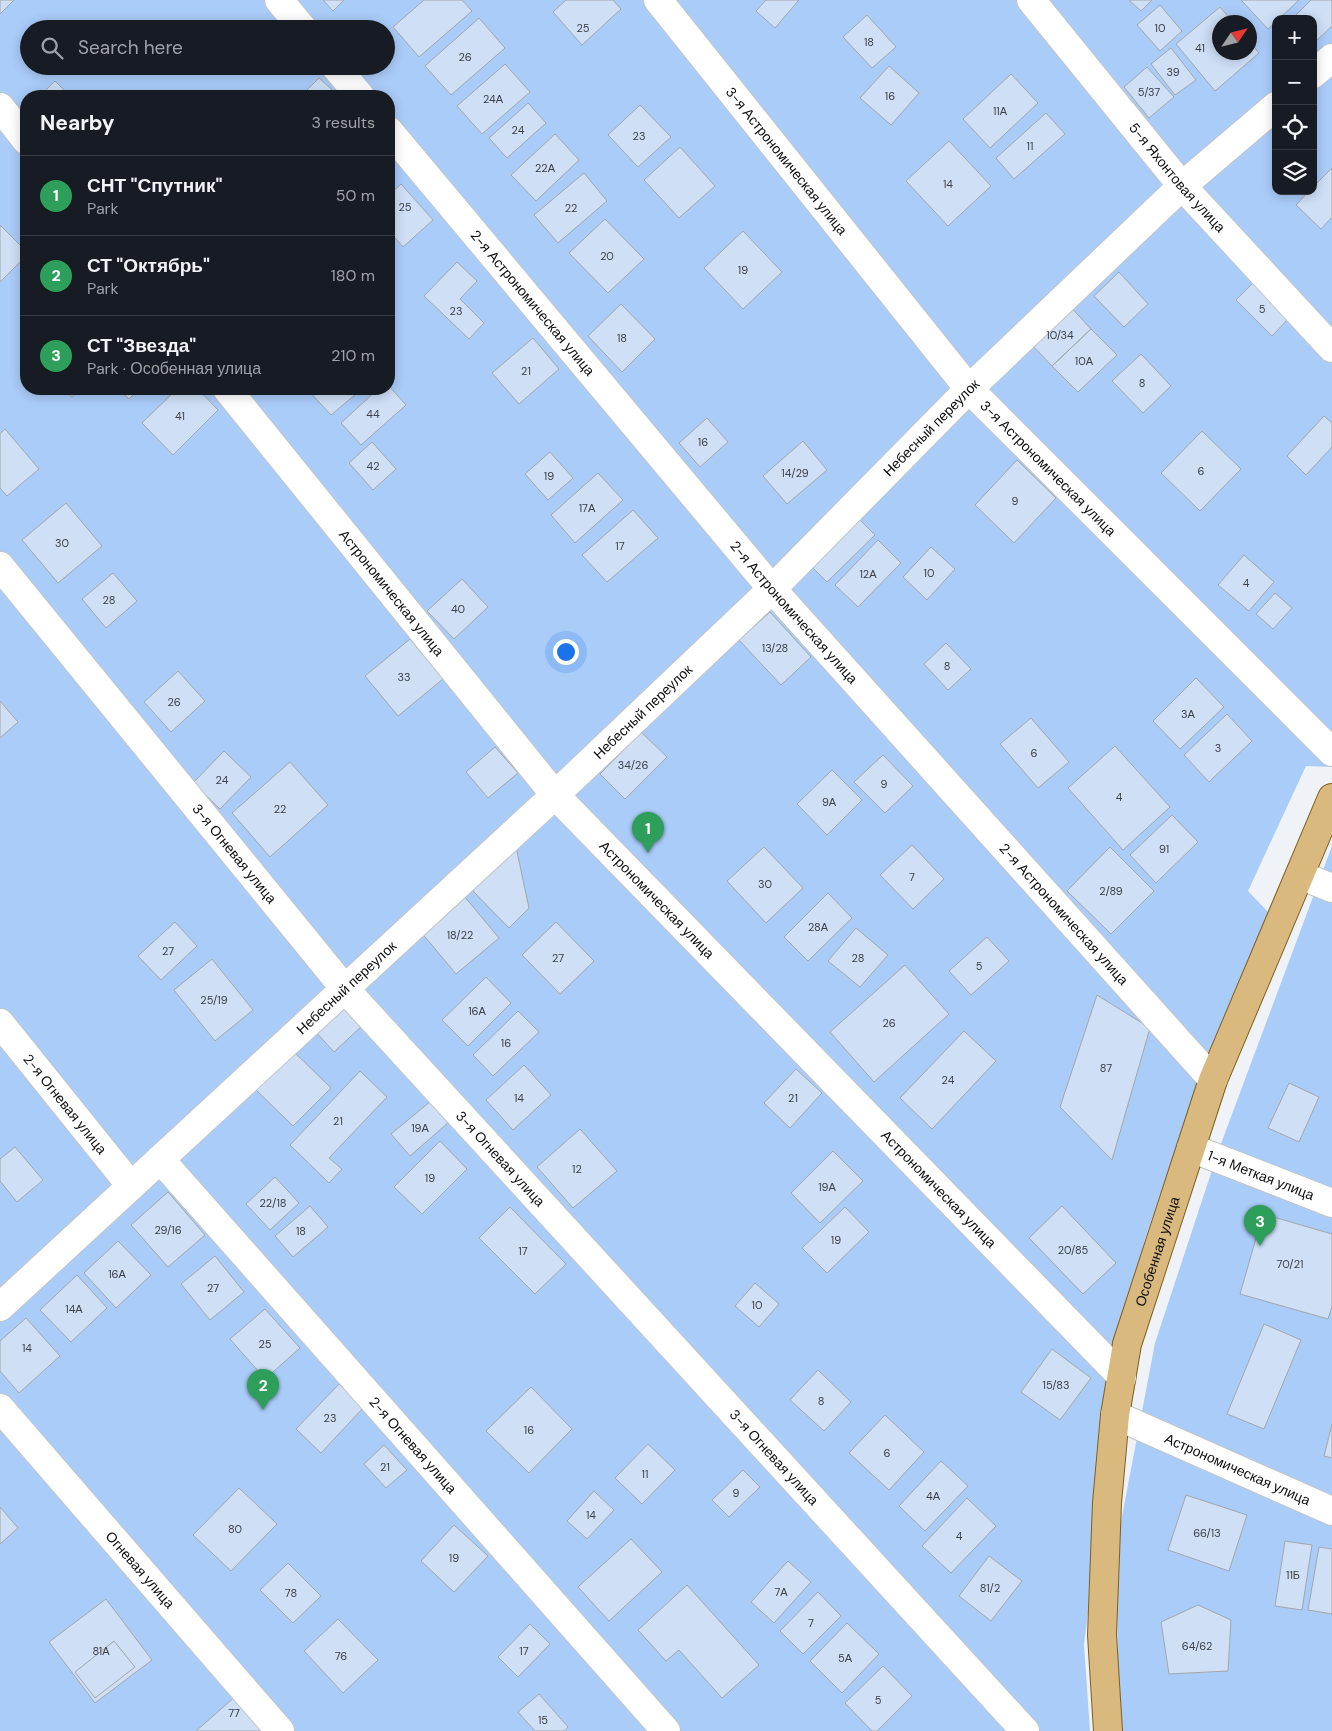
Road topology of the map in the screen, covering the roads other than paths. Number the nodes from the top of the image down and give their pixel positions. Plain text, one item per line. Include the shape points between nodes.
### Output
1 (279, 0) edge
2 (658, 0) edge
3 (1031, 0) edge
4 (296, 20) edge
5 (1332, 58) edge
6 (1317, 71) edge
7 (342, 75) edge
8 (355, 90) edge
9 (0, 107) edge
10 (1272, 109) edge
11 (20, 132) edge
12 (395, 138) edge
13 (1182, 186) junction
14 (1332, 348) edge
15 (969, 389) junction
16 (232, 395) edge
17 (0, 566) edge
18 (772, 589) junction
19 (1332, 752) edge
20 (555, 795) junction
21 (1332, 798) edge
22 (1300, 875) junction
23 (1332, 888) edge
24 (345, 989) junction
25 (0, 1023) edge
26 (1213, 1080) junction
27 (1191, 1148) junction
28 (160, 1159) junction
29 (131, 1186) junction
30 (1332, 1203) edge
31 (0, 1307) edge
32 (1122, 1377) junction
33 (0, 1408) edge
34 (1116, 1415) junction
35 (1332, 1511) edge
36 (280, 1731) edge
37 (666, 1731) edge
38 (1025, 1731) edge
39 (1108, 1731) edge

1 - 4 lane
2 - 15 lane, 3-я Астрономическая улица
3 - 13 lane, 5-я Яхонтовая улица
5 - 6 lane
7 - 8 lane
9 - 11 lane
10 - 13 lane, Небесный переулок
12 - 18 lane, 2-я Астрономическая улица
13 - 14 lane, 5-я Яхонтовая улица
13 - 15 lane, Небесный переулок
15 - 18 lane, Небесный переулок
15 - 19 lane, 3-я Астрономическая улица
16 - 20 lane, Астрономическая улица
17 - 24 lane, 3-я Огневая улица
18 - 20 lane, Небесный переулок
18 - 26 lane, 2-я Астрономическая улица
20 - 24 lane, Небесный переулок
20 - 32 lane, Астрономическая улица
21 - 22 main road, Особенная улица
22 - 23 lane
22 - 26 main road, Особенная улица
24 - 28 lane, Небесный переулок
24 - 38 lane, 3-я Огневая улица
25 - 29 lane, 2-я Огневая улица
26 - 27 main road, Особенная улица
27 - 30 lane, 1-я Меткая улица
27 - 32 main road, Особенная улица via 1127,1344
28 - 29 lane, Небесный переулок
28 - 37 lane, 2-я Огневая улица
29 - 31 lane, Небесный переулок
32 - 34 main road, Особенная улица
33 - 36 lane, Огневая улица
34 - 35 lane, Астрономическая улица
34 - 39 main road, Особенная улица via 1102,1635

